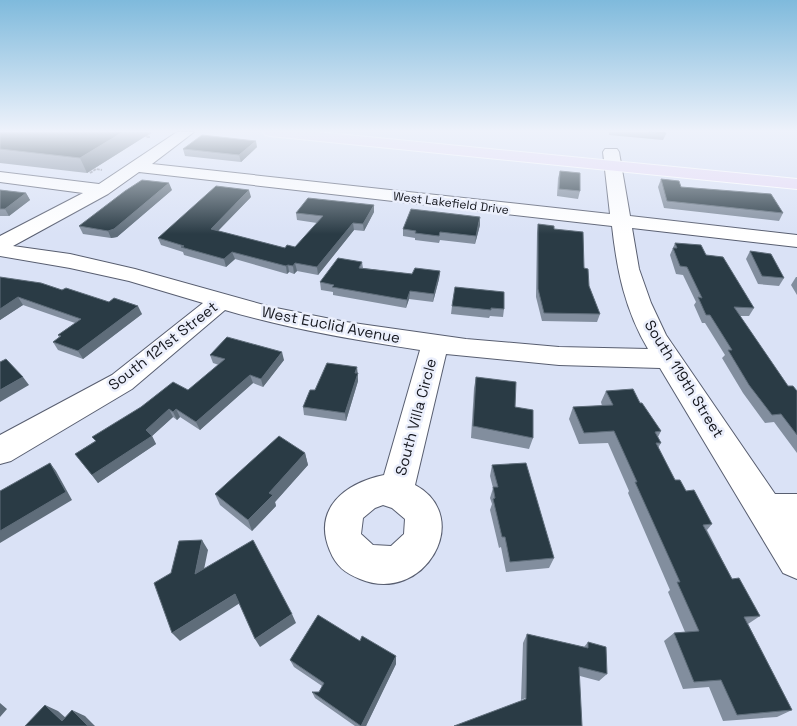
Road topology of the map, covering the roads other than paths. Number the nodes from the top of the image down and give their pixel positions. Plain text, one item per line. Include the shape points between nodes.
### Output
1 (613, 166) edge
2 (663, 166) edge
3 (728, 166) edge
4 (137, 167) joint
5 (797, 170) edge
6 (0, 177) edge
7 (797, 184) edge
8 (102, 190) junction
9 (620, 222) junction
10 (765, 238) junction
11 (797, 241) edge
12 (0, 244) edge
13 (0, 250) edge
14 (797, 253) edge
15 (221, 301) junction
16 (435, 343) junction
17 (668, 359) junction
18 (0, 451) edge
19 (396, 492) dead end
20 (782, 511) edge
21 (797, 560) edge

1 - 9 street, South 119th Street
2 - 7 main road
3 - 5 main road
4 - 8 street
4 - 9 street, West Lakefield Drive
6 - 8 street
8 - 12 street
9 - 10 street, West Lakefield Drive
9 - 17 street, South 119th Street via 628,269 639,302 654,337
10 - 11 street, West Lakefield Drive
10 - 14 street, West Lakefield Drive
13 - 15 street, West Euclid Avenue via 135,276
15 - 16 street, West Euclid Avenue via 269,315
15 - 18 street, South 121st Street via 122,382
16 - 17 street, West Euclid Avenue via 559,356
16 - 19 street, South Villa Circle
17 - 20 street, South 119th Street
20 - 21 street, South 119th Street

